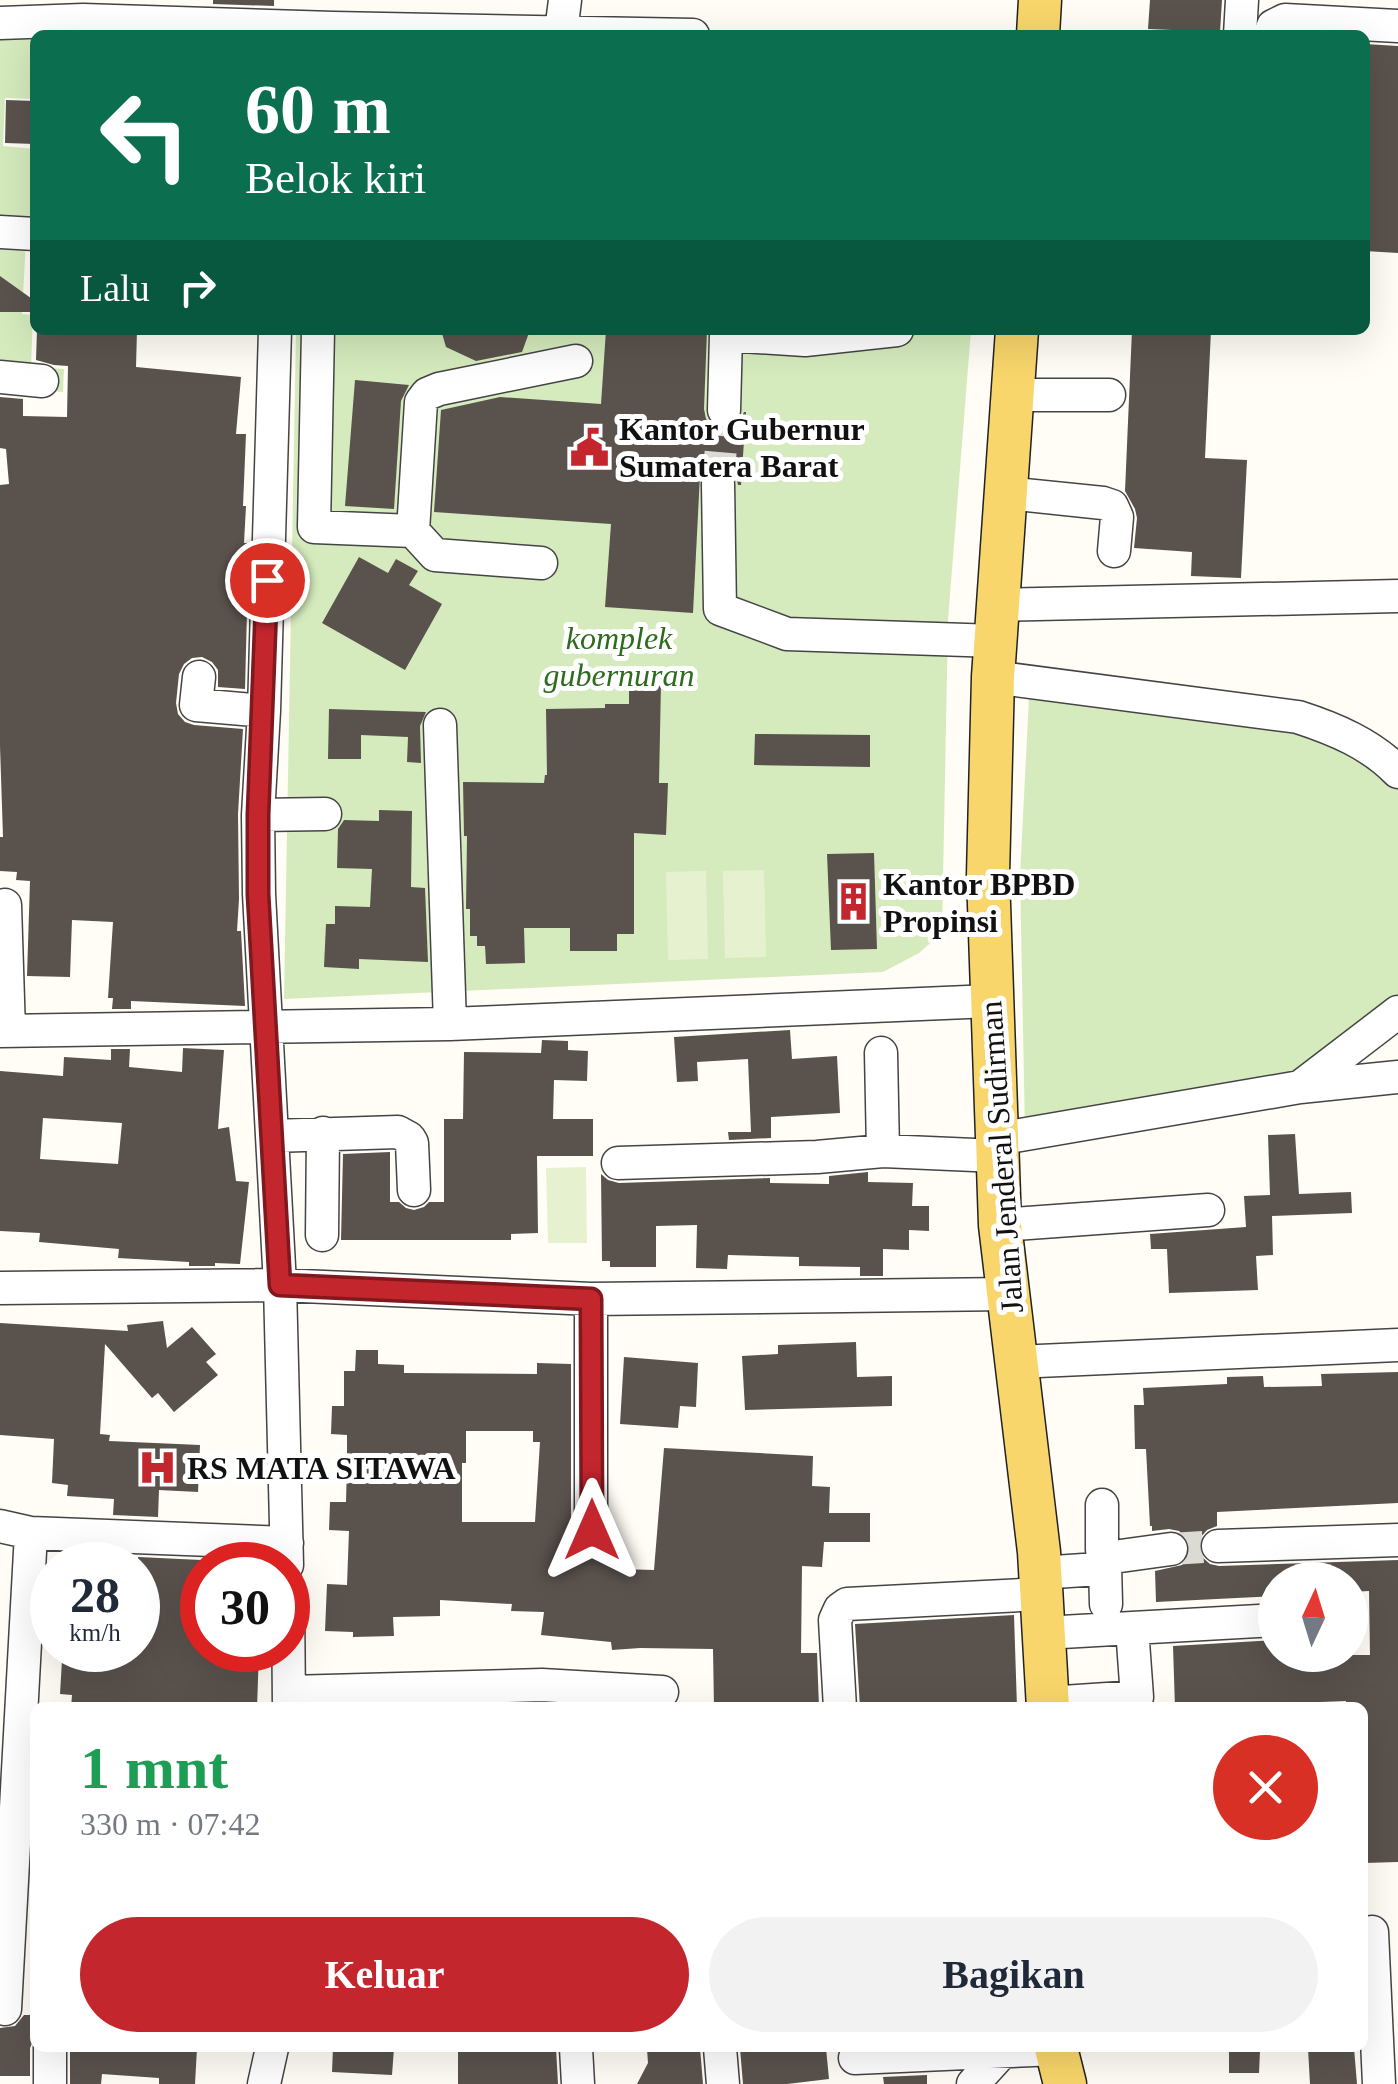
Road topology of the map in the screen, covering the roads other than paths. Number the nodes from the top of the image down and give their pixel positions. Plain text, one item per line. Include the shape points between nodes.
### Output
1 (1040, 0) edge
2 (1242, 0) edge
3 (84, 10) edge
4 (333, 14) edge
5 (563, 16) edge
6 (0, 23) edge
7 (1398, 26) edge
8 (286, 30) edge
9 (659, 30) edge
10 (1038, 30) edge
11 (1240, 30) edge
12 (1272, 30) edge
13 (0, 232) edge
14 (30, 234) edge
15 (275, 335) edge
16 (318, 335) edge
17 (850, 335) edge
18 (1017, 335) edge
19 (576, 361) dead end
20 (0, 378) edge
21 (42, 381) dead end
22 (1013, 394) junction
23 (1109, 395) dead end
24 (724, 410) tunnel mouth
25 (718, 484) tunnel mouth
26 (1006, 493) junction
27 (268, 509) junction
28 (313, 511) junction
29 (413, 532) junction
30 (1114, 551) dead end
31 (541, 563) dead end
32 (1398, 596) edge
33 (996, 641) junction
34 (199, 677) dead end
35 (264, 711) junction
36 (440, 725) dead end
37 (1398, 772) edge
38 (325, 814) dead end
39 (258, 815) junction
40 (5, 904) dead end
41 (991, 1001) junction
42 (1398, 1012) edge
43 (450, 1024) junction
44 (265, 1028) junction
45 (5, 1031) edge
46 (880, 1053) dead end
47 (1398, 1077) edge
48 (1300, 1087) junction
49 (323, 1133) junction
50 (272, 1136) junction
51 (997, 1148) junction
52 (883, 1152) junction
53 (618, 1163) dead end
54 (414, 1190) dead end
55 (1208, 1210) dead end
56 (1000, 1225) junction
57 (322, 1235) dead end
58 (280, 1285) junction
59 (0, 1288) edge
60 (1008, 1294) junction
61 (591, 1299) junction
62 (1398, 1344) edge
63 (1016, 1362) junction
64 (1102, 1505) dead end
65 (16, 1530) edge
66 (592, 1530) dead end
67 (1398, 1540) edge
68 (287, 1542) edge
69 (180, 1545) edge
70 (1218, 1546) tunnel mouth
71 (1171, 1549) tunnel mouth
72 (1104, 1558) junction
73 (1041, 1588) junction
74 (1106, 1604) dead end
75 (1258, 1621) edge
76 (1132, 1628) junction
77 (289, 1672) edge
78 (662, 1692) dead end
79 (289, 1700) edge
80 (840, 1702) edge
81 (1048, 1702) edge
82 (1081, 1702) edge
83 (7, 1818) edge
84 (1377, 1932) edge
85 (13, 2008) edge
86 (50, 2052) edge
87 (271, 2052) edge
88 (576, 2052) edge
89 (720, 2052) edge
90 (1002, 2052) junction
91 (1060, 2060) edge
92 (855, 2063) edge
93 (50, 2084) edge
94 (264, 2084) edge
95 (578, 2084) edge
96 (724, 2084) edge
97 (973, 2084) edge
98 (1378, 2084) edge

1 - 10 main road
2 - 11 street
3 - 6 street
3 - 8 street
4 - 5 street
4 - 8 street
5 - 9 street
7 - 12 street via 1285,20
13 - 14 street
15 - 27 street
16 - 28 street
17 - 24 street via 726,336
18 - 22 main road, Jalan Jenderal Sudirman
19 - 29 street via 427,394 421,402
20 - 21 street
22 - 23 street
22 - 26 main road, Jalan Jenderal Sudirman
25 - 33 street via 720,609 787,634
26 - 30 street via 1112,506
26 - 33 main road, Jalan Jenderal Sudirman
27 - 28 street
27 - 35 street
28 - 29 street via 316,528
29 - 31 street via 435,555
32 - 33 street
33 - 37 street via 1298,717 1367,746
33 - 41 main road, Jalan Jenderal Sudirman
34 - 35 street via 196,705
35 - 39 street
36 - 43 street
38 - 39 street
39 - 44 street
40 - 45 street
41 - 43 street
41 - 51 main road, Jalan Jenderal Sudirman
42 - 48 street
43 - 44 street
44 - 45 street
44 - 50 street
46 - 52 street
47 - 48 street
48 - 51 street
49 - 50 street
49 - 54 street via 393,1132 409,1138
49 - 57 street
50 - 58 street
51 - 52 street
51 - 56 main road, Jalan Jenderal Sudirman
52 - 53 street
55 - 56 street
56 - 60 main road, Jalan Jenderal Sudirman
58 - 59 street
58 - 61 street
58 - 68 street
60 - 61 street
60 - 63 main road, Jalan Jenderal Sudirman
61 - 66 street
62 - 63 street
63 - 73 main road, Jalan Jenderal Sudirman
64 - 72 street
65 - 69 street
65 - 83 street via 18,1786
67 - 70 street
71 - 72 street
72 - 73 street via 1094,1548
72 - 74 street
73 - 76 street
73 - 80 street via 848,1604 835,1620
73 - 81 main road, Jalan Jenderal Sudirman
75 - 76 street
76 - 82 street via 1137,1697
77 - 79 street
78 - 79 street via 542,1686
83 - 85 street
84 - 98 street
86 - 93 street
87 - 94 street
88 - 95 street
89 - 96 street
90 - 91 street
90 - 92 street
90 - 97 street

